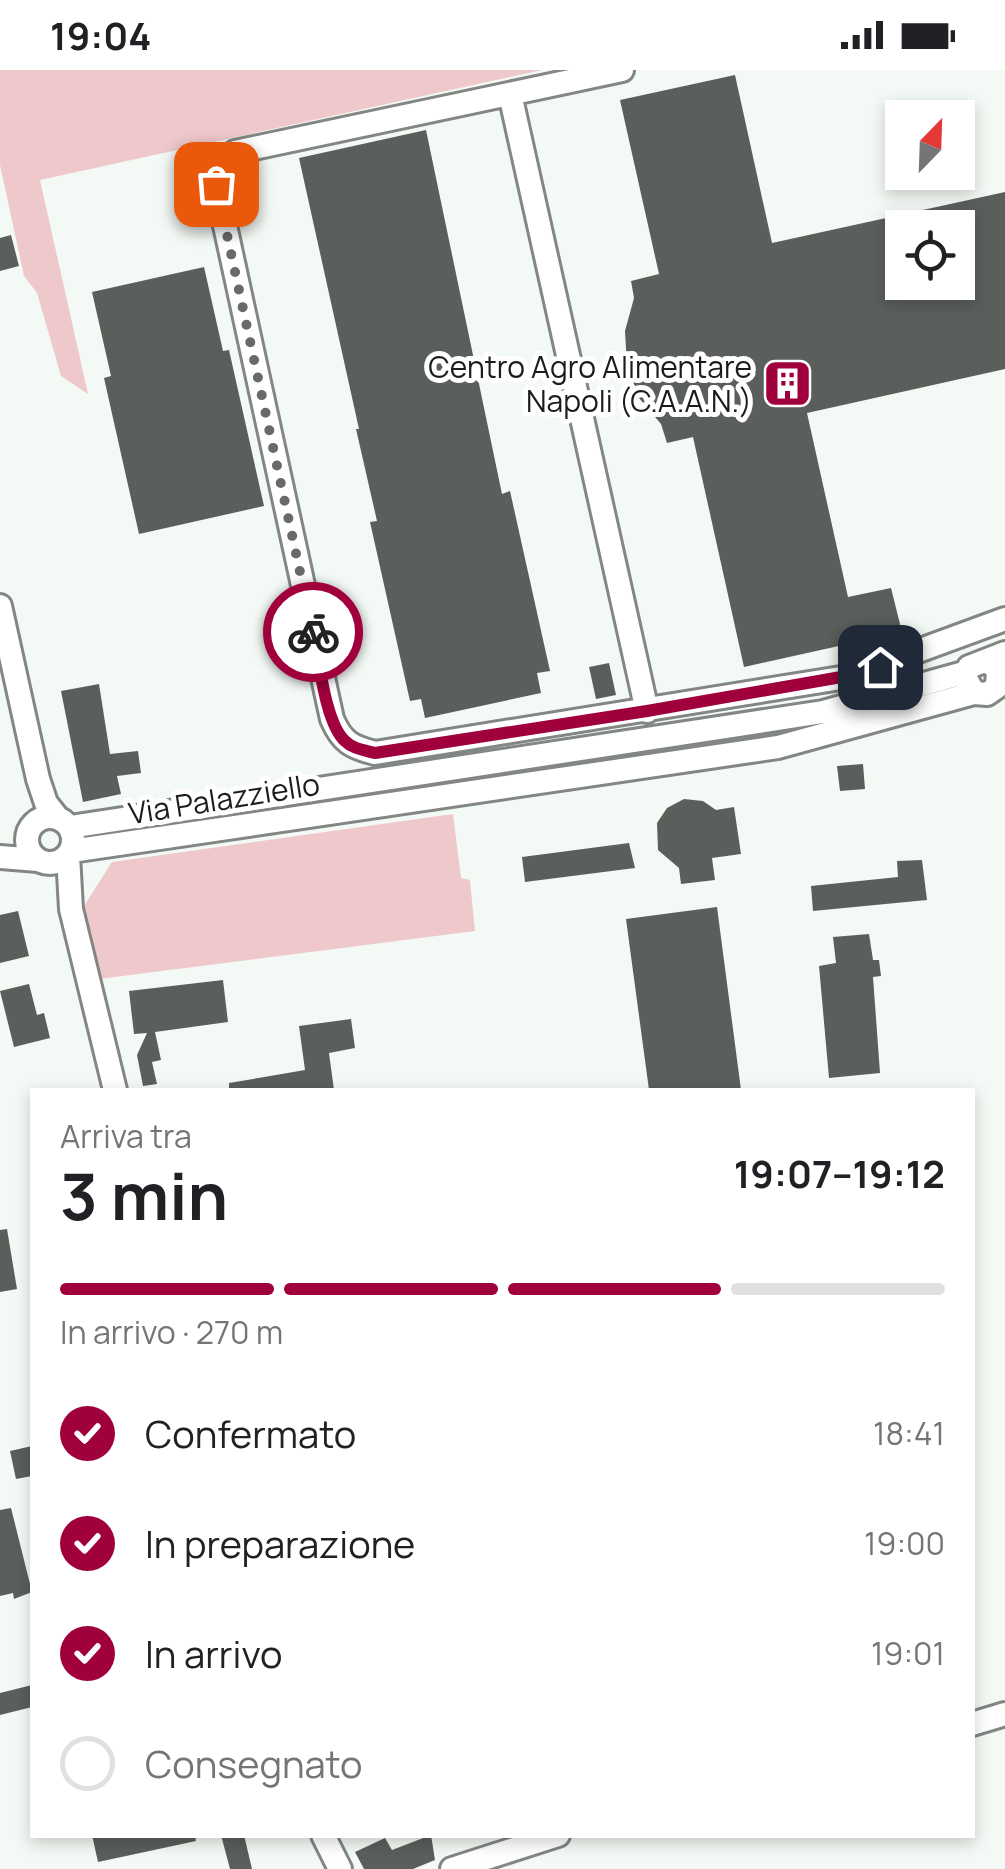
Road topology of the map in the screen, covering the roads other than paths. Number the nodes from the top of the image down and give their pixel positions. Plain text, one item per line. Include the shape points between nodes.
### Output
1 (622, 70) edge
2 (510, 94) junction
3 (0, 606) edge
4 (1005, 619) edge
5 (990, 678) edge
6 (647, 711) junction
7 (48, 824) junction
8 (0, 845) edge
9 (0, 857) edge
10 (56, 857) junction
11 (116, 1088) edge
12 (1005, 1714) edge
13 (975, 1723) edge
14 (324, 1838) edge
15 (549, 1838) edge
16 (340, 1869) edge
17 (452, 1869) edge

1 - 2 street
2 - 6 street
2 - 6 street via 235,152 221,165 216,184 332,720 341,739 375,753
3 - 7 street
4 - 6 street via 847,676
5 - 7 street, Via Palazziello via 822,712
5 - 10 street, Via Palazziello via 778,746
7 - 8 street, Via Palazziello
7 - 10 street via 74,839
7 - 10 street via 28,848
9 - 10 street, Via Palazziello
10 - 11 street
12 - 13 street
14 - 16 street
15 - 17 street

